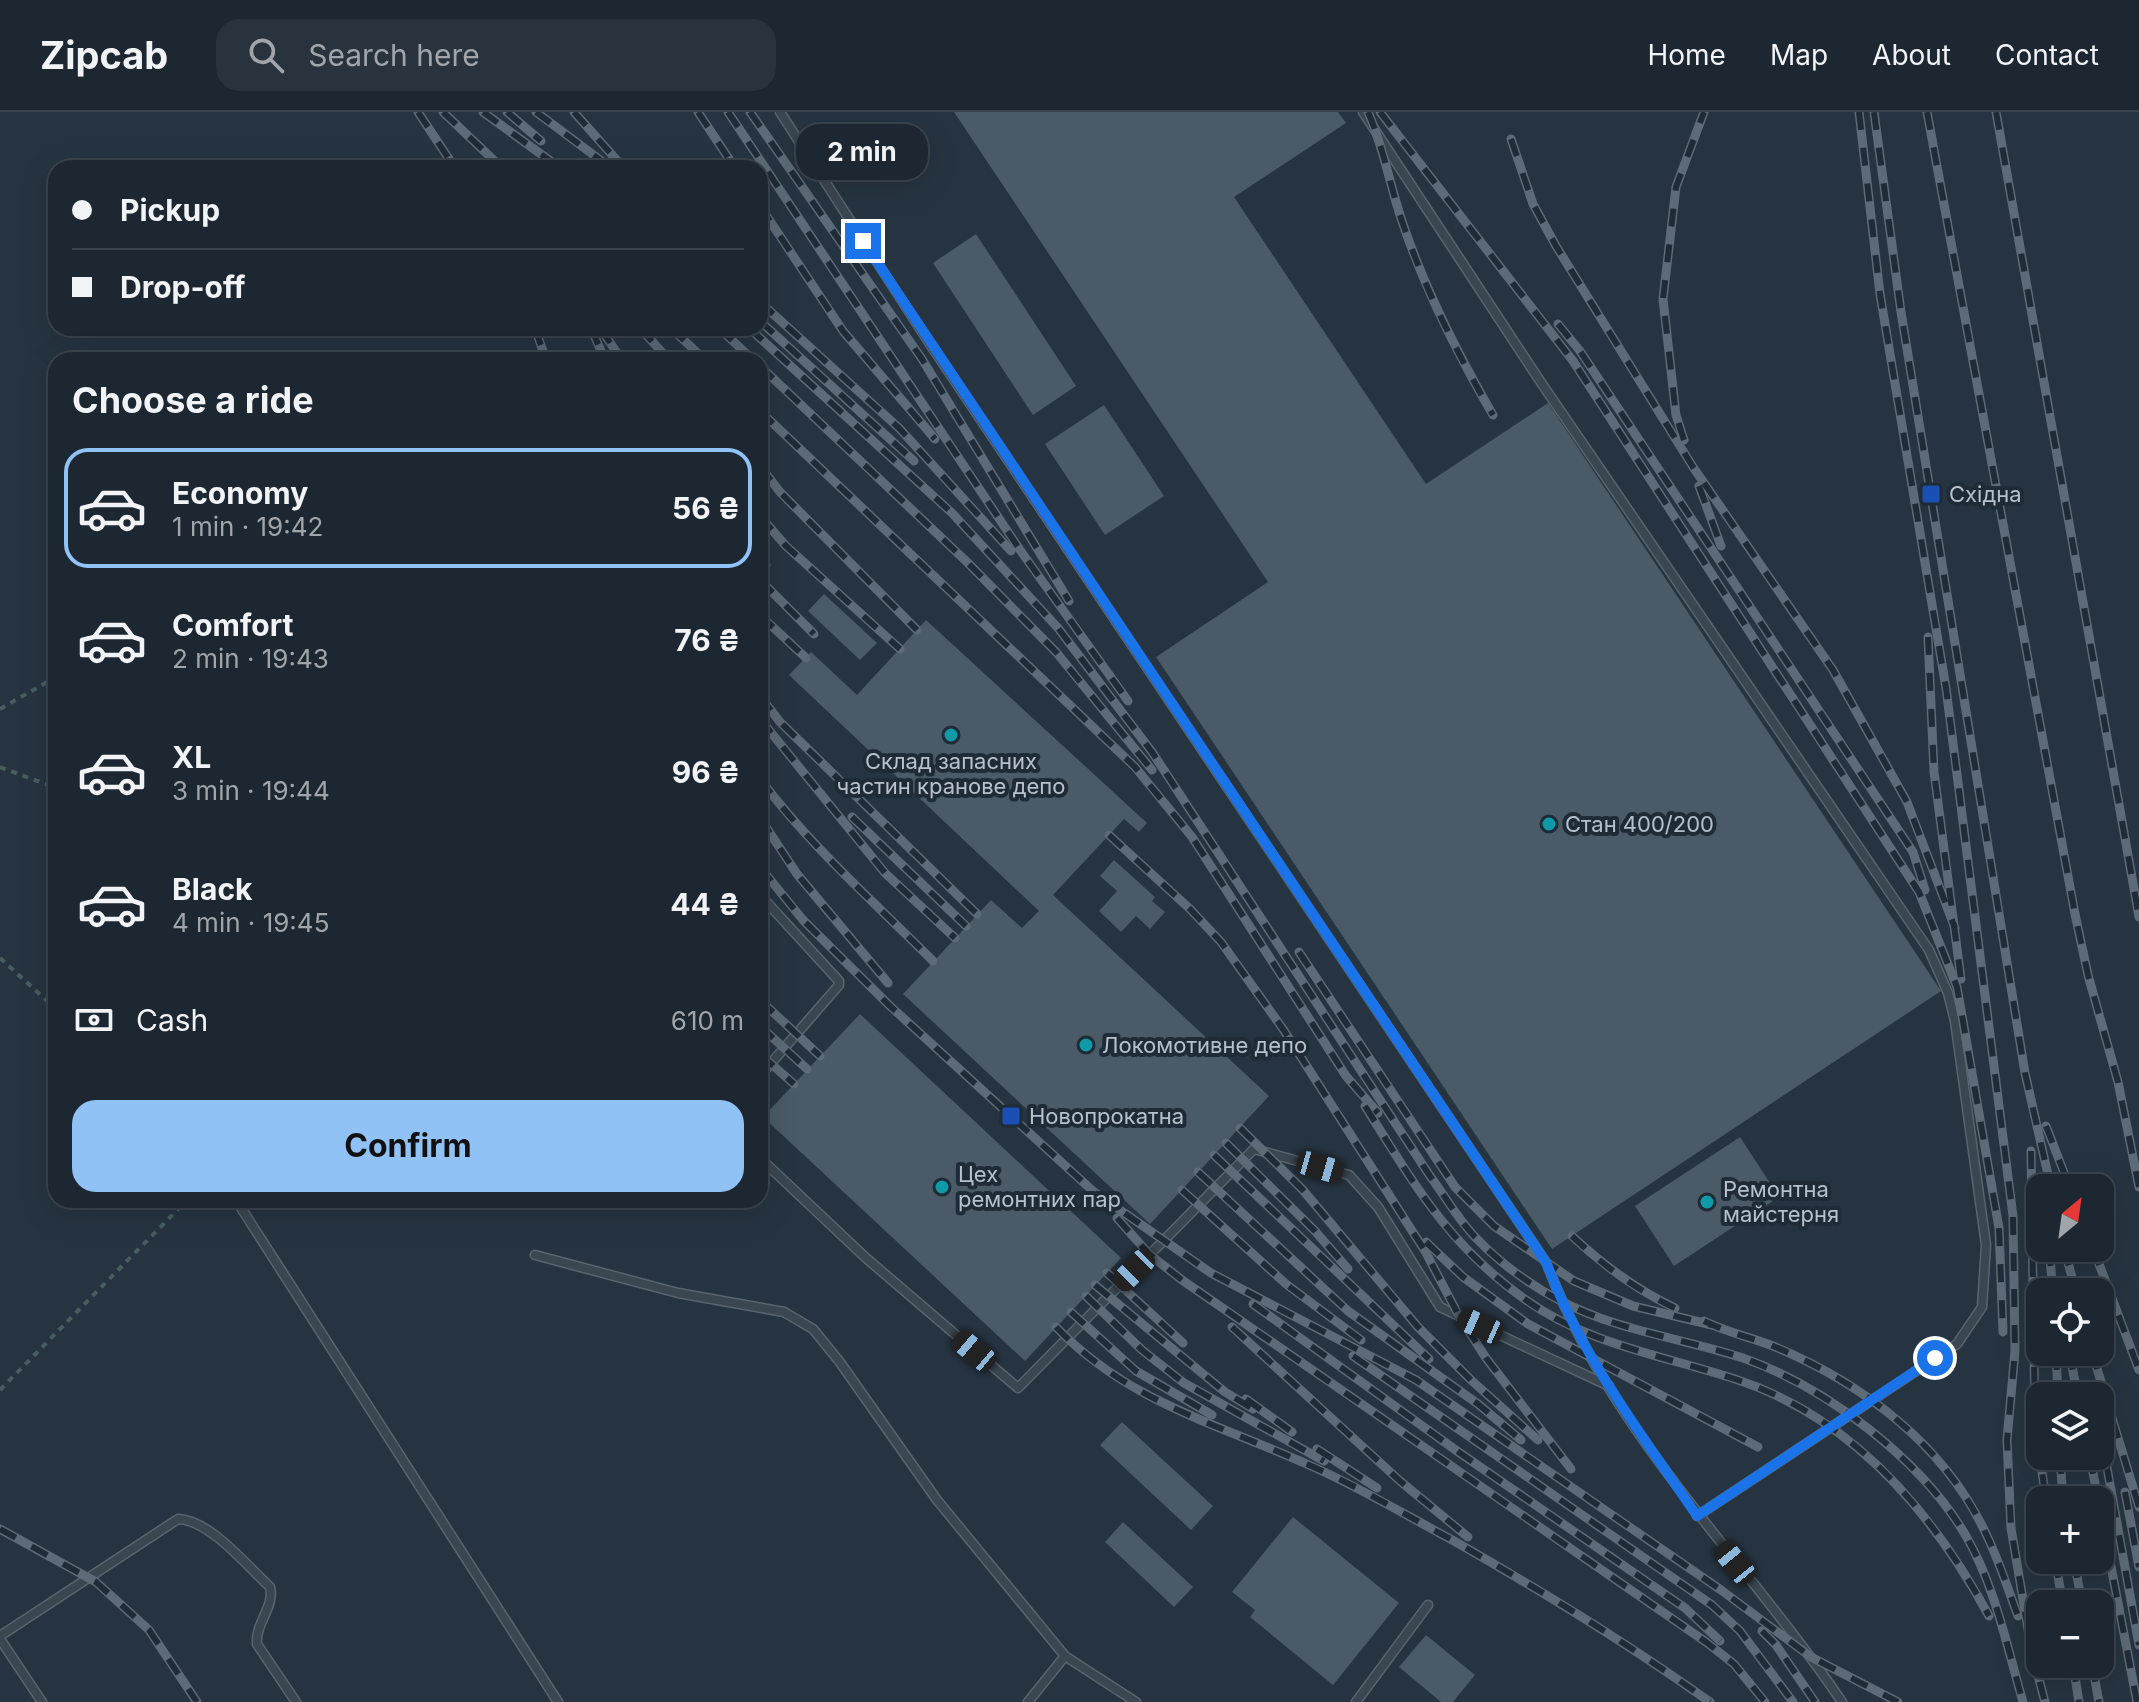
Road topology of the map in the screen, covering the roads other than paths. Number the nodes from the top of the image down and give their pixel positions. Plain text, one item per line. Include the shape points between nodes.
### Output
1 (780, 112) edge
2 (1363, 112) edge
3 (768, 904) edge
4 (768, 1067) edge
5 (768, 1166) edge
6 (241, 1208) edge
7 (535, 1255) dead end
8 (1609, 1387) junction
9 (1697, 1516) junction
10 (1428, 1605) dead end
11 (0, 1638) edge
12 (1065, 1656) junction
13 (42, 1702) edge
14 (296, 1702) edge
15 (558, 1702) edge
16 (1028, 1702) edge
17 (1136, 1702) edge
18 (1356, 1702) edge
19 (1842, 1702) edge

1 - 8 lane via 1547,1264 1560,1301
2 - 9 lane via 1929,950 1955,1021 1986,1245 1982,1307 1957,1344
3 - 4 lane via 839,985
5 - 8 lane via 1018,1388 1254,1149 1349,1175 1378,1207 1440,1307
6 - 15 lane
7 - 12 lane via 678,1293 784,1312 813,1329 937,1500
8 - 9 lane
9 - 19 lane
10 - 18 lane
11 - 13 lane
11 - 14 lane via 178,1519 192,1520 270,1587 257,1644
12 - 16 lane
12 - 17 lane

